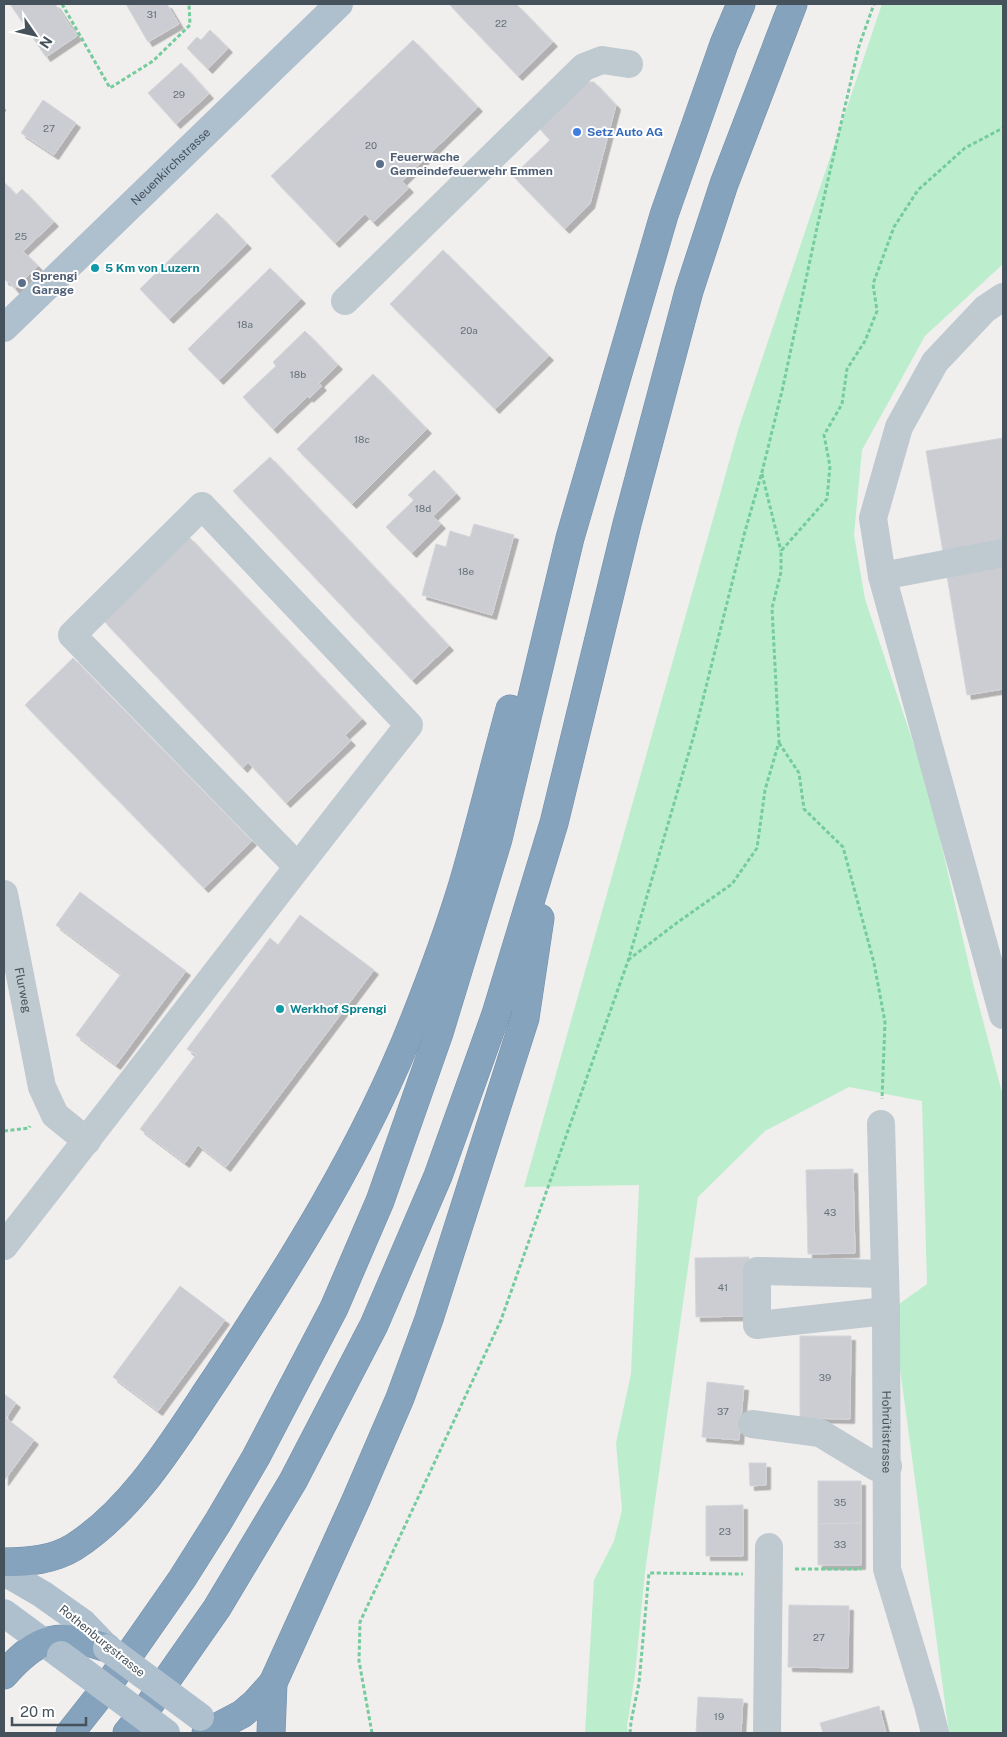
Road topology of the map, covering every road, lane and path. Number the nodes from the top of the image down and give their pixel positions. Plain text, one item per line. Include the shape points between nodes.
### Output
1 (62, 4) edge
2 (189, 4) edge
3 (339, 4) edge
4 (741, 4) edge
5 (794, 4) edge
6 (874, 4) edge
7 (629, 64) dead end
8 (1003, 128) edge
9 (1003, 297) edge
10 (345, 301) dead end
11 (4, 328) edge
12 (762, 472) junction
13 (570, 538) junction
14 (781, 552) junction
15 (1003, 553) edge
16 (882, 576) junction
17 (779, 742) junction
18 (554, 824) junction
19 (297, 866) junction
20 (4, 894) edge
21 (628, 961) junction
22 (1003, 1015) edge
23 (881, 1124) joint
24 (87, 1140) junction
25 (4, 1246) edge
26 (885, 1274) junction
27 (886, 1311) junction
28 (752, 1424) dead end
29 (888, 1466) junction
30 (4, 1562) edge
31 (769, 1564) junction
32 (887, 1569) junction
33 (4, 1572) edge
34 (4, 1613) edge
35 (65, 1640) junction
36 (107, 1648) joint
37 (4, 1675) edge
38 (273, 1683) junction
39 (209, 1729) edge
40 (70, 1733) edge
41 (127, 1733) edge
42 (166, 1733) edge
43 (272, 1733) edge
44 (372, 1733) edge
45 (630, 1733) edge
46 (767, 1733) edge
47 (935, 1733) edge

1 - 2 path via 110,88 153,61 190,25
3 - 11 main road, Neuenkirchstrasse
4 - 13 highway via 664,215
5 - 18 highway via 724,184 690,290 629,515
6 - 12 path via 859,46
7 - 10 street via 602,60 584,67
8 - 14 path via 965,148 918,190 894,226 873,284 877,311 865,342 847,369 842,404 824,435 830,466 827,499
9 - 16 street via 985,308 935,362 899,426 873,518
12 - 14 path
12 - 21 path via 694,735
13 - 30 highway via 537,610 463,884 440,954 413,1024 358,1145 240,1342 129,1499 93,1533 64,1552 36,1560
13 - 40 highway via 498,839 439,1033 380,1201 334,1308 256,1457 182,1579
14 - 17 path via 781,572 772,608
15 - 16 street
16 - 22 street
17 - 21 path via 765,790 757,848 732,884
17 - 23 path via 799,773 804,809 843,847 874,964 885,1022
18 - 38 highway via 525,1018 429,1319 400,1398
18 - 41 highway via 496,1014 438,1176 374,1325 256,1545 217,1608
19 - 19 street via 409,725 202,506 72,635
19 - 24 street
20 - 24 street, Flurweg via 42,1086 55,1115
21 - 44 path via 501,1320 360,1622 359,1661
23 - 26 street, Hohrütistrasse
24 - 25 street
26 - 27 street, Hohrütistrasse
26 - 27 street via 757,1270 757,1324
27 - 29 street, Hohrütistrasse
28 - 29 street via 820,1433 876,1467
29 - 32 street, Hohrütistrasse
31 - 32 path
31 - 45 path via 649,1573 639,1683
31 - 46 street
32 - 47 street, Hohrütistrasse
33 - 35 main road, Rothenburgstrasse via 42,1594
34 - 35 main road, Rothenburgstrasse
35 - 36 highway
35 - 37 highway via 24,1655
35 - 42 main road, Rothenburgstrasse, bridge
36 - 39 main road, Rothenburgstrasse, bridge
38 - 39 highway via 242,1714
38 - 43 highway

